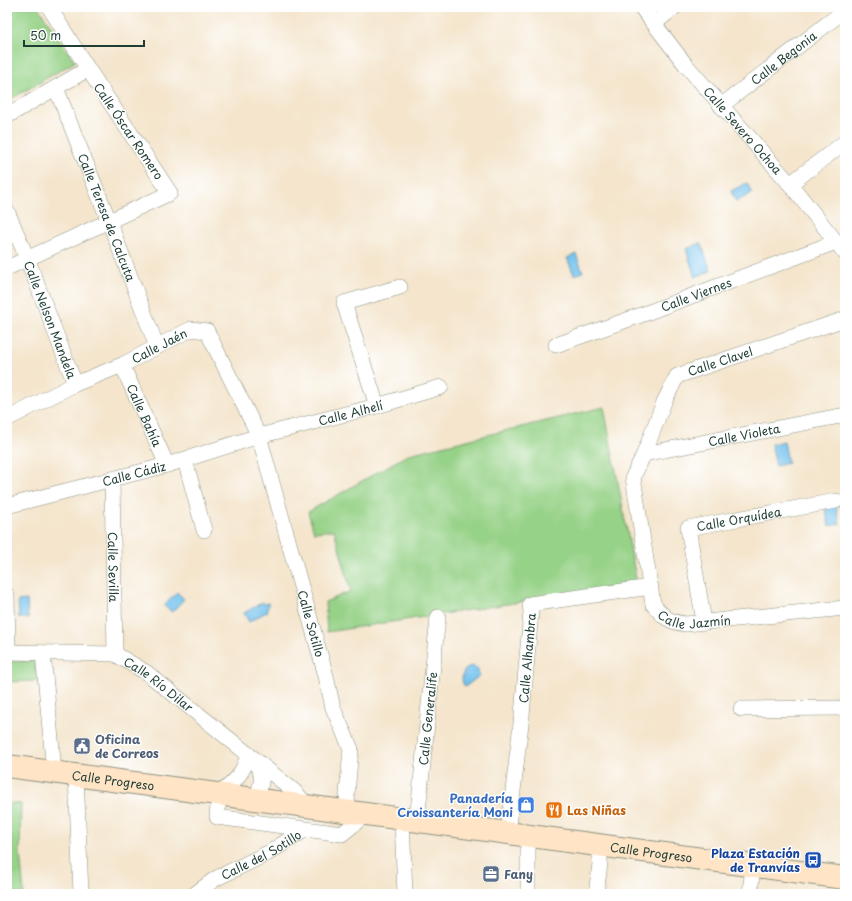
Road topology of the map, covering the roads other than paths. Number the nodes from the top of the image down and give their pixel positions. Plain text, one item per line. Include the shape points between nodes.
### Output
1 (49, 7) edge
2 (641, 7) edge
3 (675, 7) edge
4 (845, 10) edge
5 (654, 23) junction
6 (88, 69) junction
7 (56, 88) junction
8 (721, 106) junction
9 (7, 116) edge
10 (845, 142) edge
11 (790, 184) junction
12 (7, 211) edge
13 (109, 221) junction
14 (840, 247) edge
15 (27, 258) junction
16 (7, 268) edge
17 (400, 287) dead end
18 (845, 319) edge
19 (556, 345) dead end
20 (157, 347) junction
21 (122, 365) junction
22 (75, 384) junction
23 (441, 386) dead end
24 (377, 406) junction
25 (845, 415) edge
26 (7, 419) edge
27 (258, 436) junction
28 (644, 454) junction
29 (185, 460) junction
30 (167, 465) junction
31 (633, 478) joint
32 (112, 479) junction
33 (836, 501) dead end
34 (7, 506) edge
35 (204, 530) dead end
36 (651, 587) junction
37 (7, 595) edge
38 (845, 608) edge
39 (438, 617) dead end
40 (704, 622) junction
41 (7, 652) edge
42 (43, 653) junction
43 (115, 654) junction
44 (845, 708) edge
45 (740, 709) dead end
46 (248, 754) junction
47 (7, 766) edge
48 (54, 772) junction
49 (76, 775) junction
50 (219, 794) junction
51 (256, 799) junction
52 (308, 806) junction
53 (357, 813) junction
54 (410, 820) junction
55 (306, 829) junction
56 (518, 834) junction
57 (600, 846) junction
58 (753, 866) junction
59 (845, 878) edge
60 (82, 894) edge
61 (195, 894) edge
62 (405, 894) edge
63 (528, 894) edge
64 (596, 894) edge
65 (750, 894) edge

1 - 6 street, Calle Óscar Romero
2 - 5 street, Calle Severo Ochoa
3 - 5 street
4 - 8 street, Calle Begonia
5 - 8 street, Calle Severo Ochoa
6 - 7 street
6 - 13 street, Calle Óscar Romero via 170,193
7 - 9 street
7 - 13 street, Calle Teresa de Calcuta
8 - 11 street, Calle Severo Ochoa
10 - 11 street
11 - 14 street, Calle Severo Ochoa
12 - 15 street, Calle Nelson Mandela
13 - 15 street
13 - 20 street, Calle Teresa de Calcuta
14 - 19 street, Calle Viernes
15 - 16 street
15 - 22 street, Calle Nelson Mandela
17 - 24 street via 344,304
18 - 28 street, Calle Clavel via 677,376
20 - 21 street, Calle Jaén
20 - 27 street, Calle Jaén via 192,329 207,331
21 - 22 street, Calle Jaén
21 - 30 street, Calle Bahía
22 - 26 street, Calle Jaén
23 - 24 street, Calle Alhelí
24 - 27 street, Calle Alhelí
25 - 28 street, Calle Violeta
27 - 29 street, Calle Cádiz
27 - 53 street, Calle Sotillo via 334,708 351,749 347,794
28 - 31 street, Calle Clavel
29 - 30 street, Calle Cádiz
29 - 35 street
30 - 32 street, Calle Cádiz
31 - 36 street, Calle Jazmín
32 - 34 street, Calle Cádiz
32 - 43 street, Calle Sevilla
33 - 40 street, Calle Orquídea via 688,528
36 - 40 street, Calle Jazmín via 653,604 662,616 673,623
36 - 56 street, Calle Alhambra via 530,604 522,715
37 - 41 street
38 - 40 street, Calle Jazmín
39 - 54 street, Calle Generalife
41 - 42 street, Calle Río Dilar
42 - 43 street, Calle Río Dilar
42 - 48 street
43 - 46 street, Calle Río Dilar via 147,673
44 - 45 street
46 - 50 street via 241,774
46 - 51 street, Calle Río Dilar via 260,768 262,782
46 - 52 street, Calle Río Dilar via 294,791
47 - 48 main road, Calle Progreso
48 - 49 main road, Calle Progreso
49 - 50 main road, Calle Progreso
49 - 60 street
50 - 51 main road, Calle Progreso
50 - 55 street via 217,817
51 - 52 main road, Calle Progreso
52 - 53 main road, Calle Progreso
53 - 54 main road, Calle Progreso
53 - 55 street via 342,834
54 - 56 main road, Calle Progreso
54 - 62 street, Calle Generalife
55 - 61 street, Calle del Sotillo via 270,852 215,879
56 - 57 main road, Calle Progreso
56 - 63 street
57 - 58 main road, Calle Progreso
57 - 64 street
58 - 59 main road, Calle Progreso
58 - 65 street

